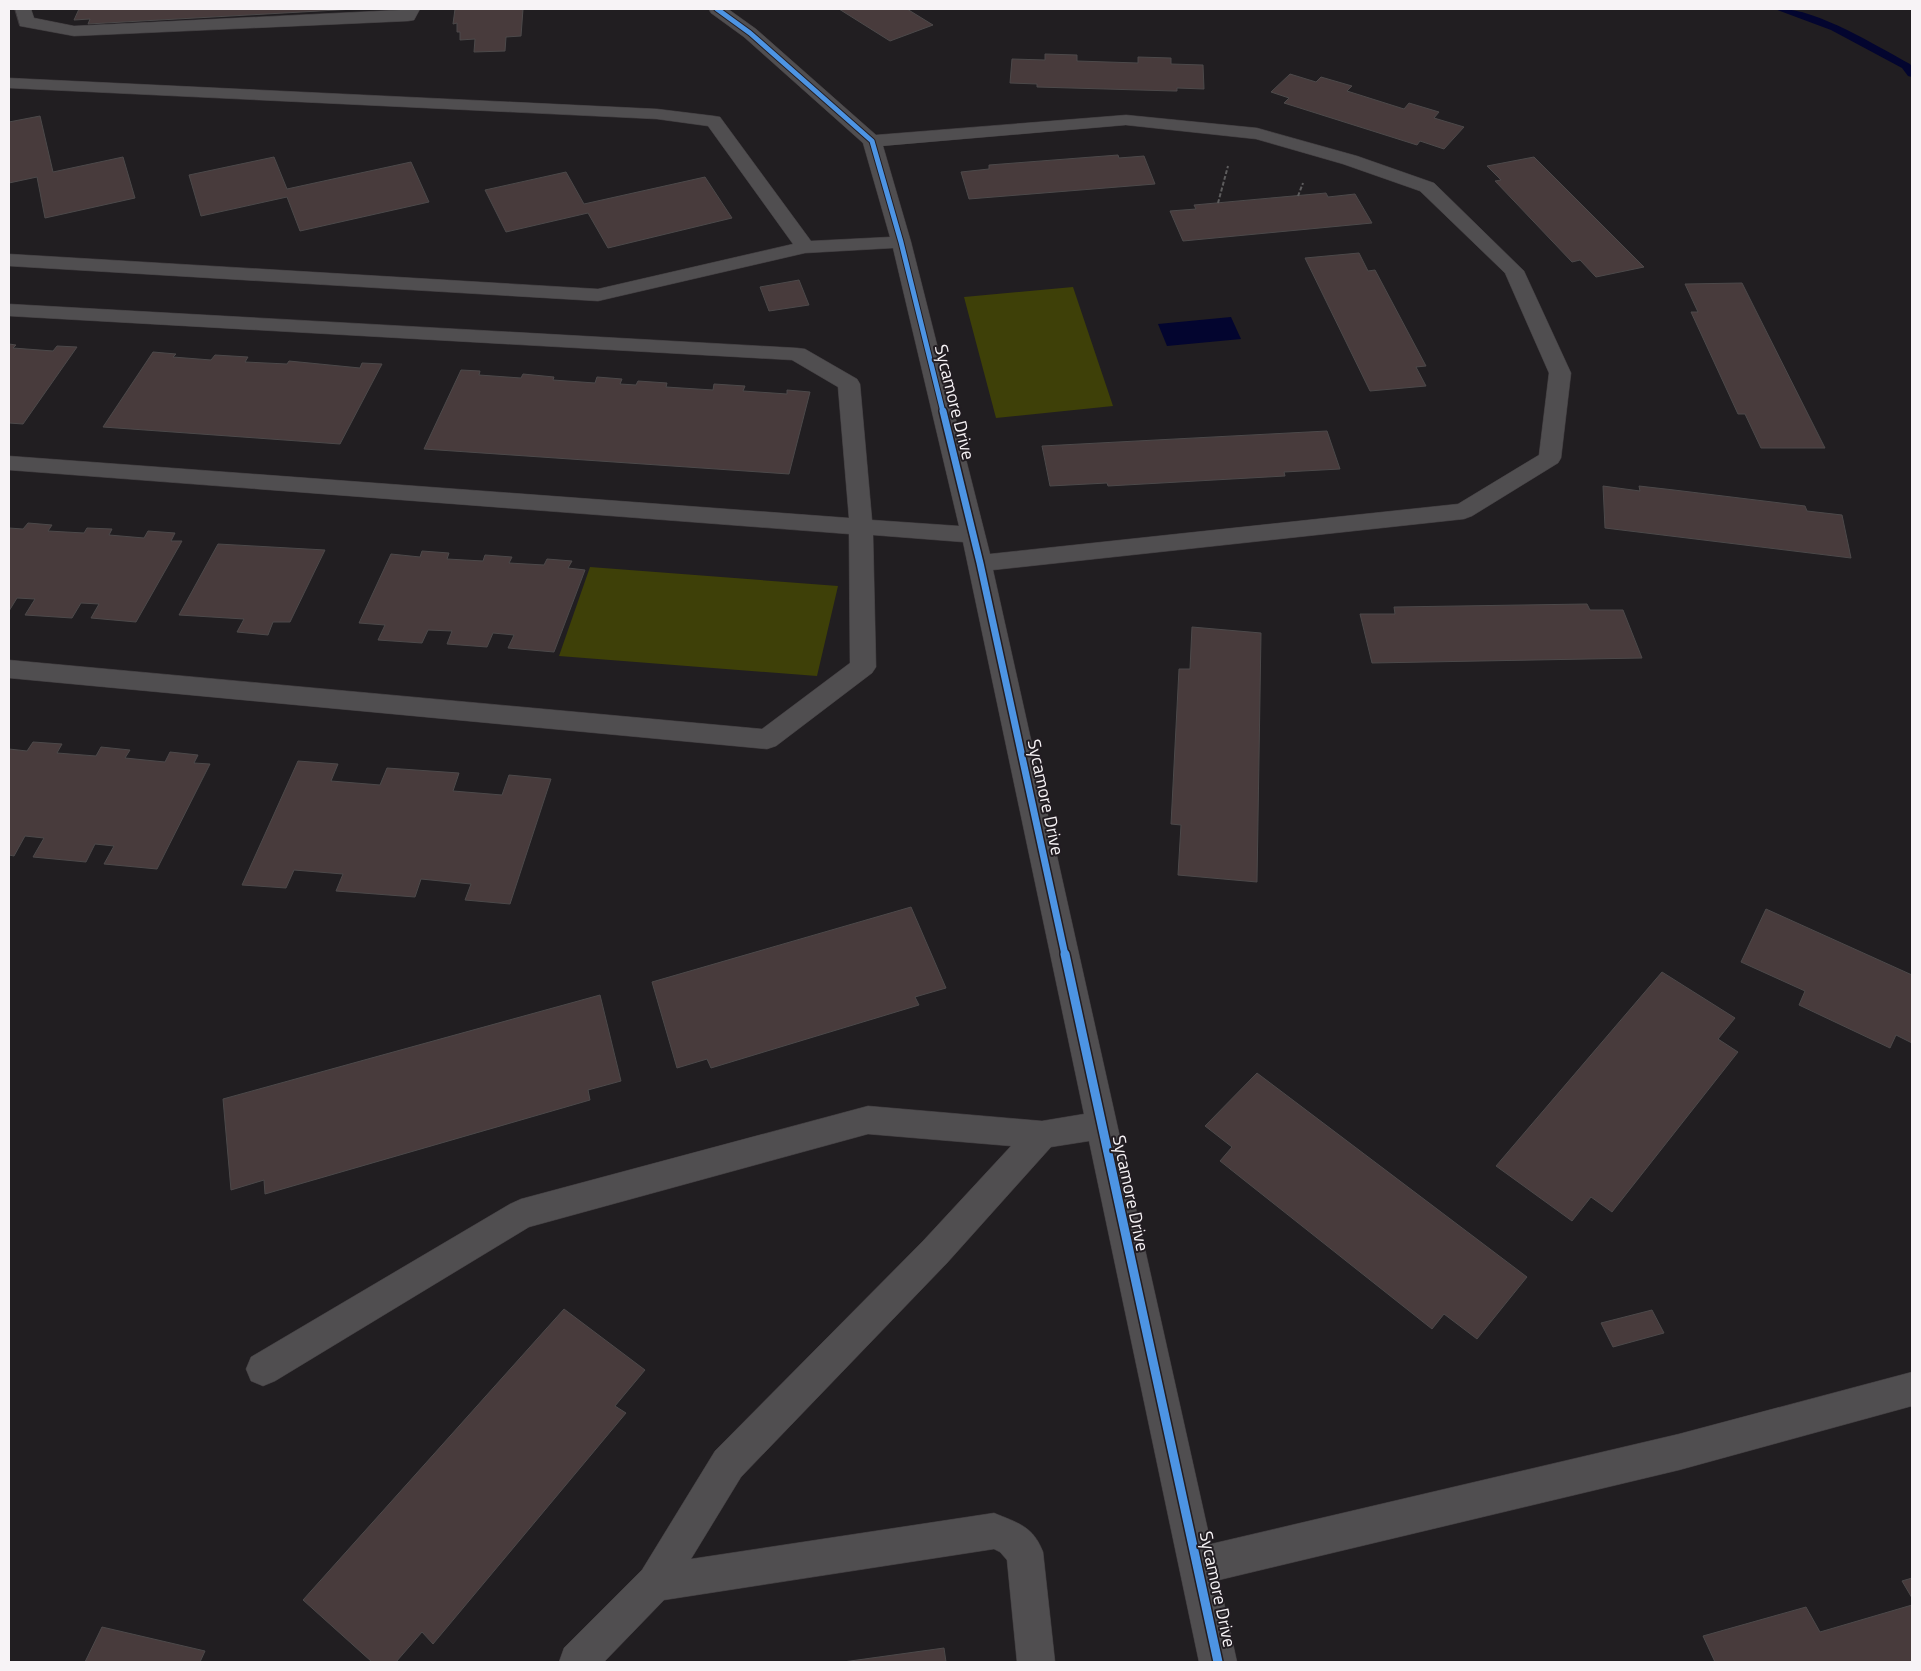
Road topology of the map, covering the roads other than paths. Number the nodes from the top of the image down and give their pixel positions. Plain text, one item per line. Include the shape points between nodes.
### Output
1 (23, 9) edge
2 (412, 9) edge
3 (717, 9) edge
4 (9, 83) edge
5 (872, 141) junction
6 (901, 242) junction
7 (805, 247) junction
8 (9, 260) edge
9 (9, 310) edge
10 (9, 463) edge
11 (861, 527) junction
12 (972, 535) junction
13 (980, 563) junction
14 (9, 668) edge
15 (1101, 1125) junction
16 (1042, 1135) junction
17 (263, 1369) dead end
18 (1912, 1389) edge
19 (1198, 1566) junction
20 (655, 1582) junction
21 (578, 1662) edge
22 (1036, 1662) edge
23 (1218, 1662) edge

1 - 2 street via 26,22 74,31 408,16
3 - 5 street via 750,33
4 - 7 street via 658,114 714,120
5 - 6 street, Sycamore Drive
5 - 13 street via 1126,120 1257,134 1350,160 1427,187 1514,271 1560,373 1550,458 1464,511
6 - 7 street
6 - 12 street, Sycamore Drive
7 - 8 street via 598,295
9 - 11 street via 797,354 849,384
10 - 11 street
11 - 12 street
11 - 14 street via 862,667 767,739
12 - 13 street, Sycamore Drive
13 - 15 street, Sycamore Drive
15 - 16 street
15 - 19 street, Sycamore Drive
16 - 17 street via 868,1120 521,1214
16 - 20 street via 935,1252 728,1464
18 - 19 street via 1679,1452
19 - 23 street, Sycamore Drive
20 - 21 street
20 - 22 street via 994,1531 1013,1539 1025,1552

